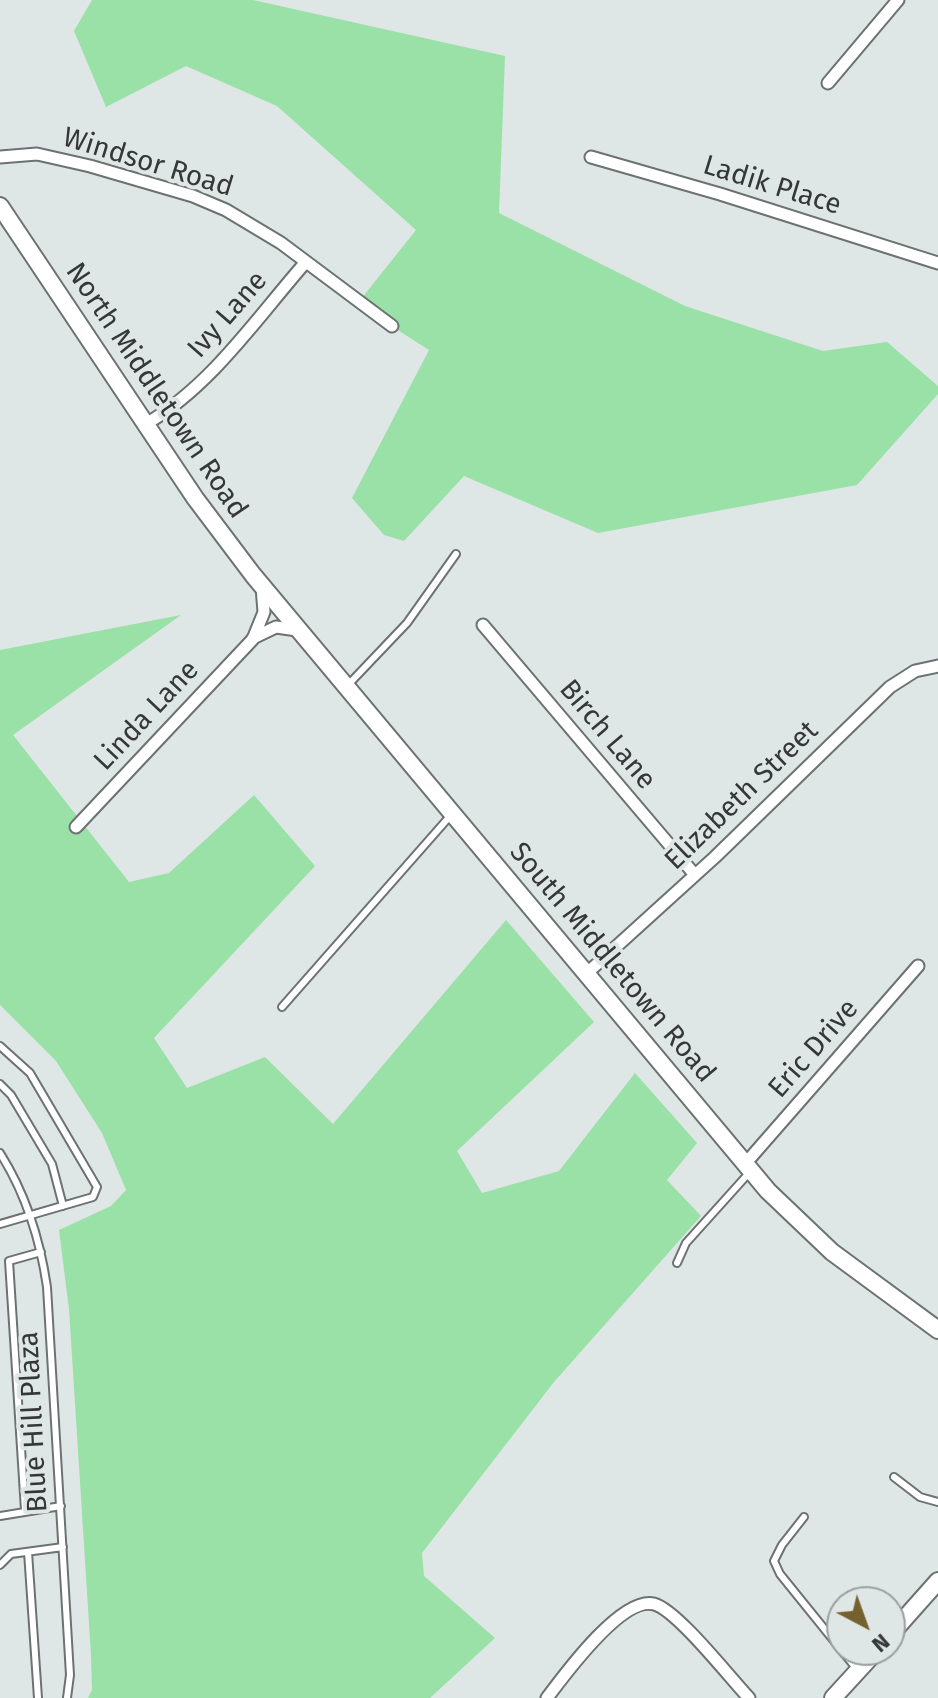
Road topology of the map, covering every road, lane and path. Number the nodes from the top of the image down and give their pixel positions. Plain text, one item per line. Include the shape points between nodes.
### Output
1 (898, 0) edge
2 (828, 83) dead end
3 (0, 157) edge
4 (591, 157) dead end
5 (0, 206) edge
6 (305, 263) junction
7 (938, 263) edge
8 (392, 326) dead end
9 (146, 424) junction
10 (456, 554) dead end
11 (261, 583) junction
12 (275, 600) joint
13 (483, 625) dead end
14 (302, 632) junction
15 (253, 639) junction
16 (938, 666) edge
17 (347, 686) junction
18 (453, 813) junction
19 (76, 827) dead end
20 (695, 875) junction
21 (918, 966) dead end
22 (586, 974) junction
23 (282, 1007) dead end
24 (0, 1046) edge
25 (0, 1084) edge
26 (0, 1153) edge
27 (748, 1167) junction
28 (63, 1206) junction
29 (30, 1216) junction
30 (0, 1224) edge
31 (41, 1252) junction
32 (9, 1261) junction
33 (677, 1263) dead end
34 (0, 1267) edge
35 (938, 1330) edge
36 (894, 1477) dead end
37 (938, 1502) edge
38 (61, 1506) junction
39 (25, 1510) junction
40 (0, 1516) edge
41 (804, 1517) dead end
42 (63, 1547) junction
43 (28, 1552) junction
44 (0, 1565) edge
45 (938, 1581) edge
46 (906, 1617) edge
47 (863, 1666) edge
48 (858, 1671) junction
49 (38, 1698) edge
50 (67, 1698) edge
51 (547, 1698) edge
52 (749, 1698) edge
53 (833, 1698) edge

1 - 2 street
3 - 6 street, Windsor Road via 37,154 193,196 257,227
4 - 7 street, Ladik Place
5 - 9 street, North Middletown Road
6 - 8 street, Windsor Road
6 - 9 street, Ivy Lane via 199,384
9 - 11 street, North Middletown Road
10 - 17 lane via 407,623
11 - 12 street, North Middletown Road
11 - 15 street, Linda Lane via 264,612
12 - 14 street, South Middletown Road
13 - 20 street, Birch Lane
14 - 15 street via 276,627
14 - 17 street, South Middletown Road
15 - 19 street, Linda Lane
16 - 20 street, Elizabeth Street via 915,671 890,687
17 - 18 street, South Middletown Road
18 - 22 street, South Middletown Road
18 - 23 lane
20 - 22 street, Elizabeth Street
21 - 27 street, Eric Drive
22 - 27 street, South Middletown Road
24 - 28 lane via 30,1073 97,1187 93,1197
25 - 28 lane via 52,1164
26 - 29 lane, Blue Hill Plaza
27 - 33 lane via 686,1243
27 - 35 street, South Middletown Road via 816,1239
28 - 29 lane
29 - 30 lane
29 - 31 lane, Blue Hill Plaza
31 - 32 lane
31 - 38 lane, Blue Hill Plaza
32 - 34 lane
32 - 39 lane
36 - 37 lane via 920,1497
38 - 39 lane
38 - 42 lane, Blue Hill Plaza
39 - 40 lane
41 - 48 lane via 774,1561
42 - 43 lane
42 - 50 lane, Blue Hill Plaza
43 - 44 lane via 11,1554
43 - 49 lane
45 - 46 street
47 - 48 street
48 - 53 street
51 - 52 street via 593,1642 624,1613 645,1603 673,1616

